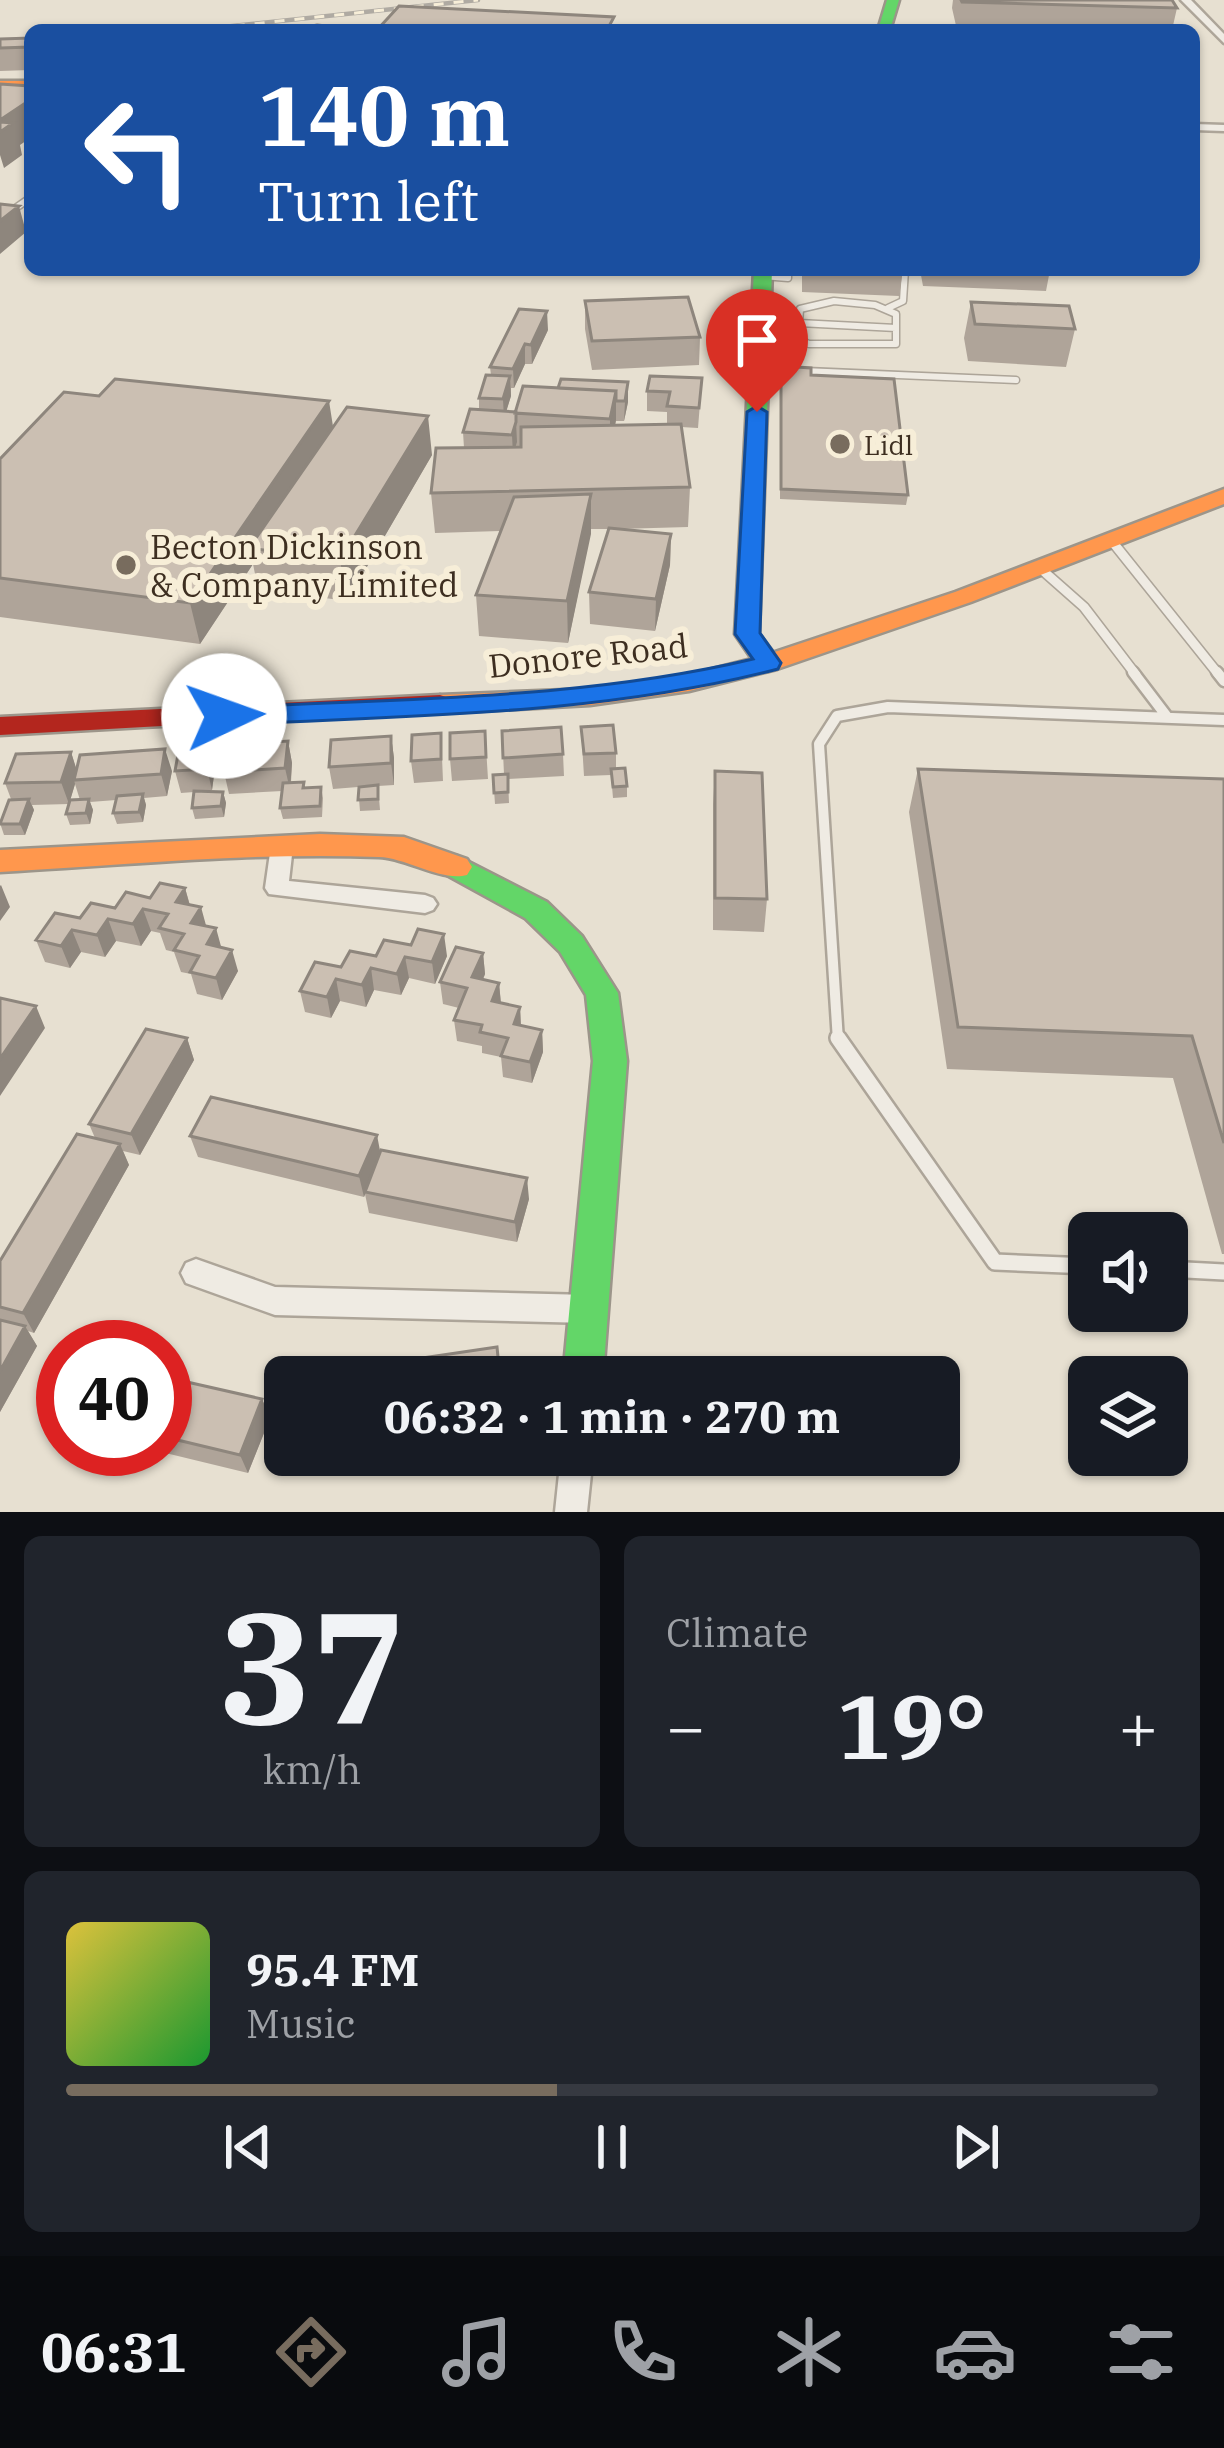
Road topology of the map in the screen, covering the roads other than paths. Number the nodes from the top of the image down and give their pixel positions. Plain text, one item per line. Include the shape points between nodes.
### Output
1 (1186, 0) edge
2 (1224, 40) edge
3 (770, 276) edge
4 (905, 276) edge
5 (887, 308) junction
6 (761, 325) junction
7 (798, 325) junction
8 (896, 328) junction
9 (759, 369) junction
10 (1016, 380) dead end
11 (1224, 496) edge
12 (1111, 541) junction
13 (1041, 569) junction
14 (769, 663) junction
15 (1224, 681) edge
16 (1168, 718) junction
17 (1224, 720) edge
18 (0, 726) edge
19 (282, 846) junction
20 (0, 861) edge
21 (425, 904) dead end
22 (1068, 1265) edge
23 (1188, 1270) edge
24 (1224, 1272) edge
25 (196, 1273) dead end
26 (590, 1310) junction
27 (586, 1356) edge
28 (575, 1476) edge
29 (572, 1512) edge

1 - 2 street
3 - 6 street
4 - 5 lane via 903,301
5 - 7 lane via 817,302 800,309
5 - 8 lane
6 - 7 lane
6 - 9 street
7 - 8 lane
7 - 8 lane via 798,339 808,344 886,347 896,344
9 - 10 lane
9 - 14 street via 747,634
11 - 12 street, Donore Road
12 - 13 street, Donore Road
12 - 15 lane
13 - 14 street, Donore Road
13 - 16 lane via 1084,607
14 - 18 street, Donore Road via 590,697
16 - 17 lane
16 - 22 lane via 888,707 837,716 819,744 838,1044 995,1262
19 - 20 street
19 - 21 street via 278,888
19 - 26 street via 404,847 477,875 536,910 571,944 602,993 610,1060
23 - 24 lane
25 - 26 street via 274,1300
26 - 27 street
28 - 29 street

